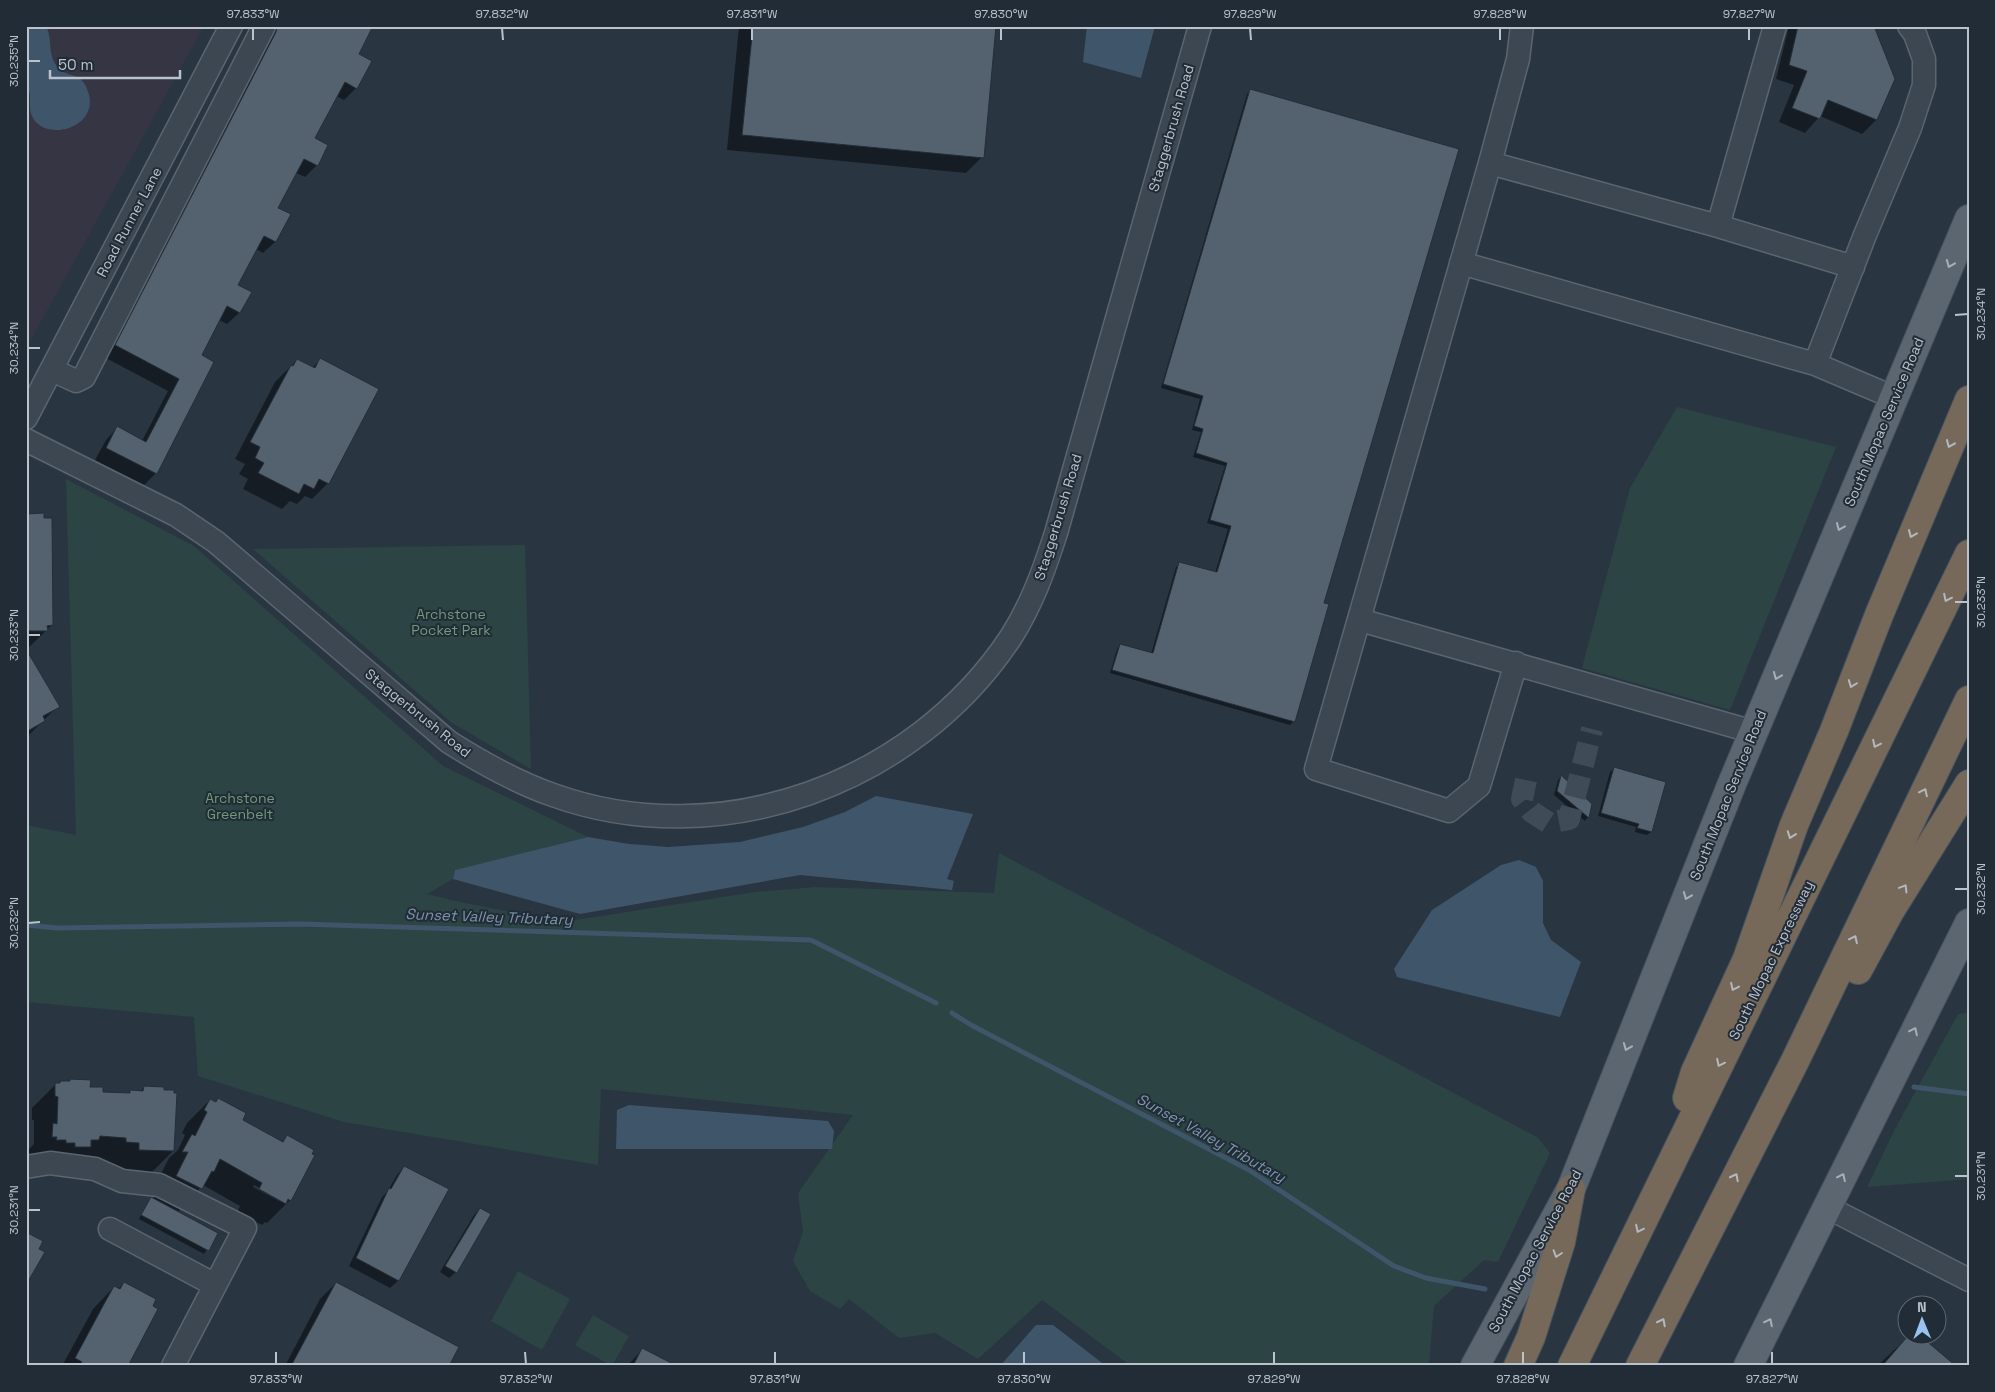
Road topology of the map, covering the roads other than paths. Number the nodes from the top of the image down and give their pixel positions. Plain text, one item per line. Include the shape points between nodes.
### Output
1 (231, 26) edge
2 (264, 26) edge
3 (1200, 26) edge
4 (1522, 26) edge
5 (1775, 26) edge
6 (1909, 26) edge
7 (1490, 162) junction
8 (1969, 218) edge
9 (1718, 226) junction
10 (1461, 263) junction
11 (1853, 267) junction
12 (1815, 364) junction
13 (52, 370) junction
14 (1895, 398) junction
15 (1969, 400) edge
16 (26, 418) edge
17 (26, 440) edge
18 (1969, 554) edge
19 (1360, 620) junction
20 (1516, 663) junction
21 (1969, 700) edge
22 (1754, 732) junction
23 (1969, 784) edge
24 (1969, 923) edge
25 (1794, 1062) junction
26 (26, 1166) edge
27 (1660, 1185) junction
28 (1571, 1189) junction
29 (1826, 1207) junction
30 (110, 1229) dead end
31 (1969, 1280) edge
32 (215, 1285) junction
33 (173, 1366) edge
34 (1475, 1366) edge
35 (1518, 1366) edge
36 (1572, 1366) edge
37 (1640, 1366) edge
38 (1748, 1366) edge

1 - 13 street, Road Runner Lane
2 - 13 street via 84,378 76,381
3 - 17 street, Staggerbrush Road via 1056,533 1040,582 1026,610 977,682 939,720 881,761 808,795 750,810 668,816 589,805 525,784 449,742 216,542 176,515
4 - 7 street via 1518,59
5 - 9 street
6 - 11 street via 1924,59 1924,85 1910,128
7 - 9 street
7 - 10 street
8 -> 14 main road, South Mopac Service Road
9 - 11 street
10 - 12 street
10 - 19 street
11 - 12 street
12 - 14 street
13 - 16 street, Road Runner Lane
14 -> 22 main road, South Mopac Service Road
15 -> 27 highway via 1794,826 1747,959 1695,1072
18 -> 27 highway, South Mopac Expressway
19 - 20 street
19 - 20 street via 1316,770 1449,811 1479,786
20 - 22 street
25 -> 21 highway
22 -> 28 main road, South Mopac Service Road
25 -> 23 highway via 1835,1011 1890,911
29 -> 24 main road
37 -> 25 highway
26 - 32 street via 50,1163 95,1169 122,1180 159,1185 244,1228
27 -> 36 highway, South Mopac Expressway
28 - 34 main road, South Mopac Service Road
28 -> 35 highway via 1561,1242 1531,1337
29 - 31 street
38 -> 29 main road
30 - 32 street
32 - 33 street

